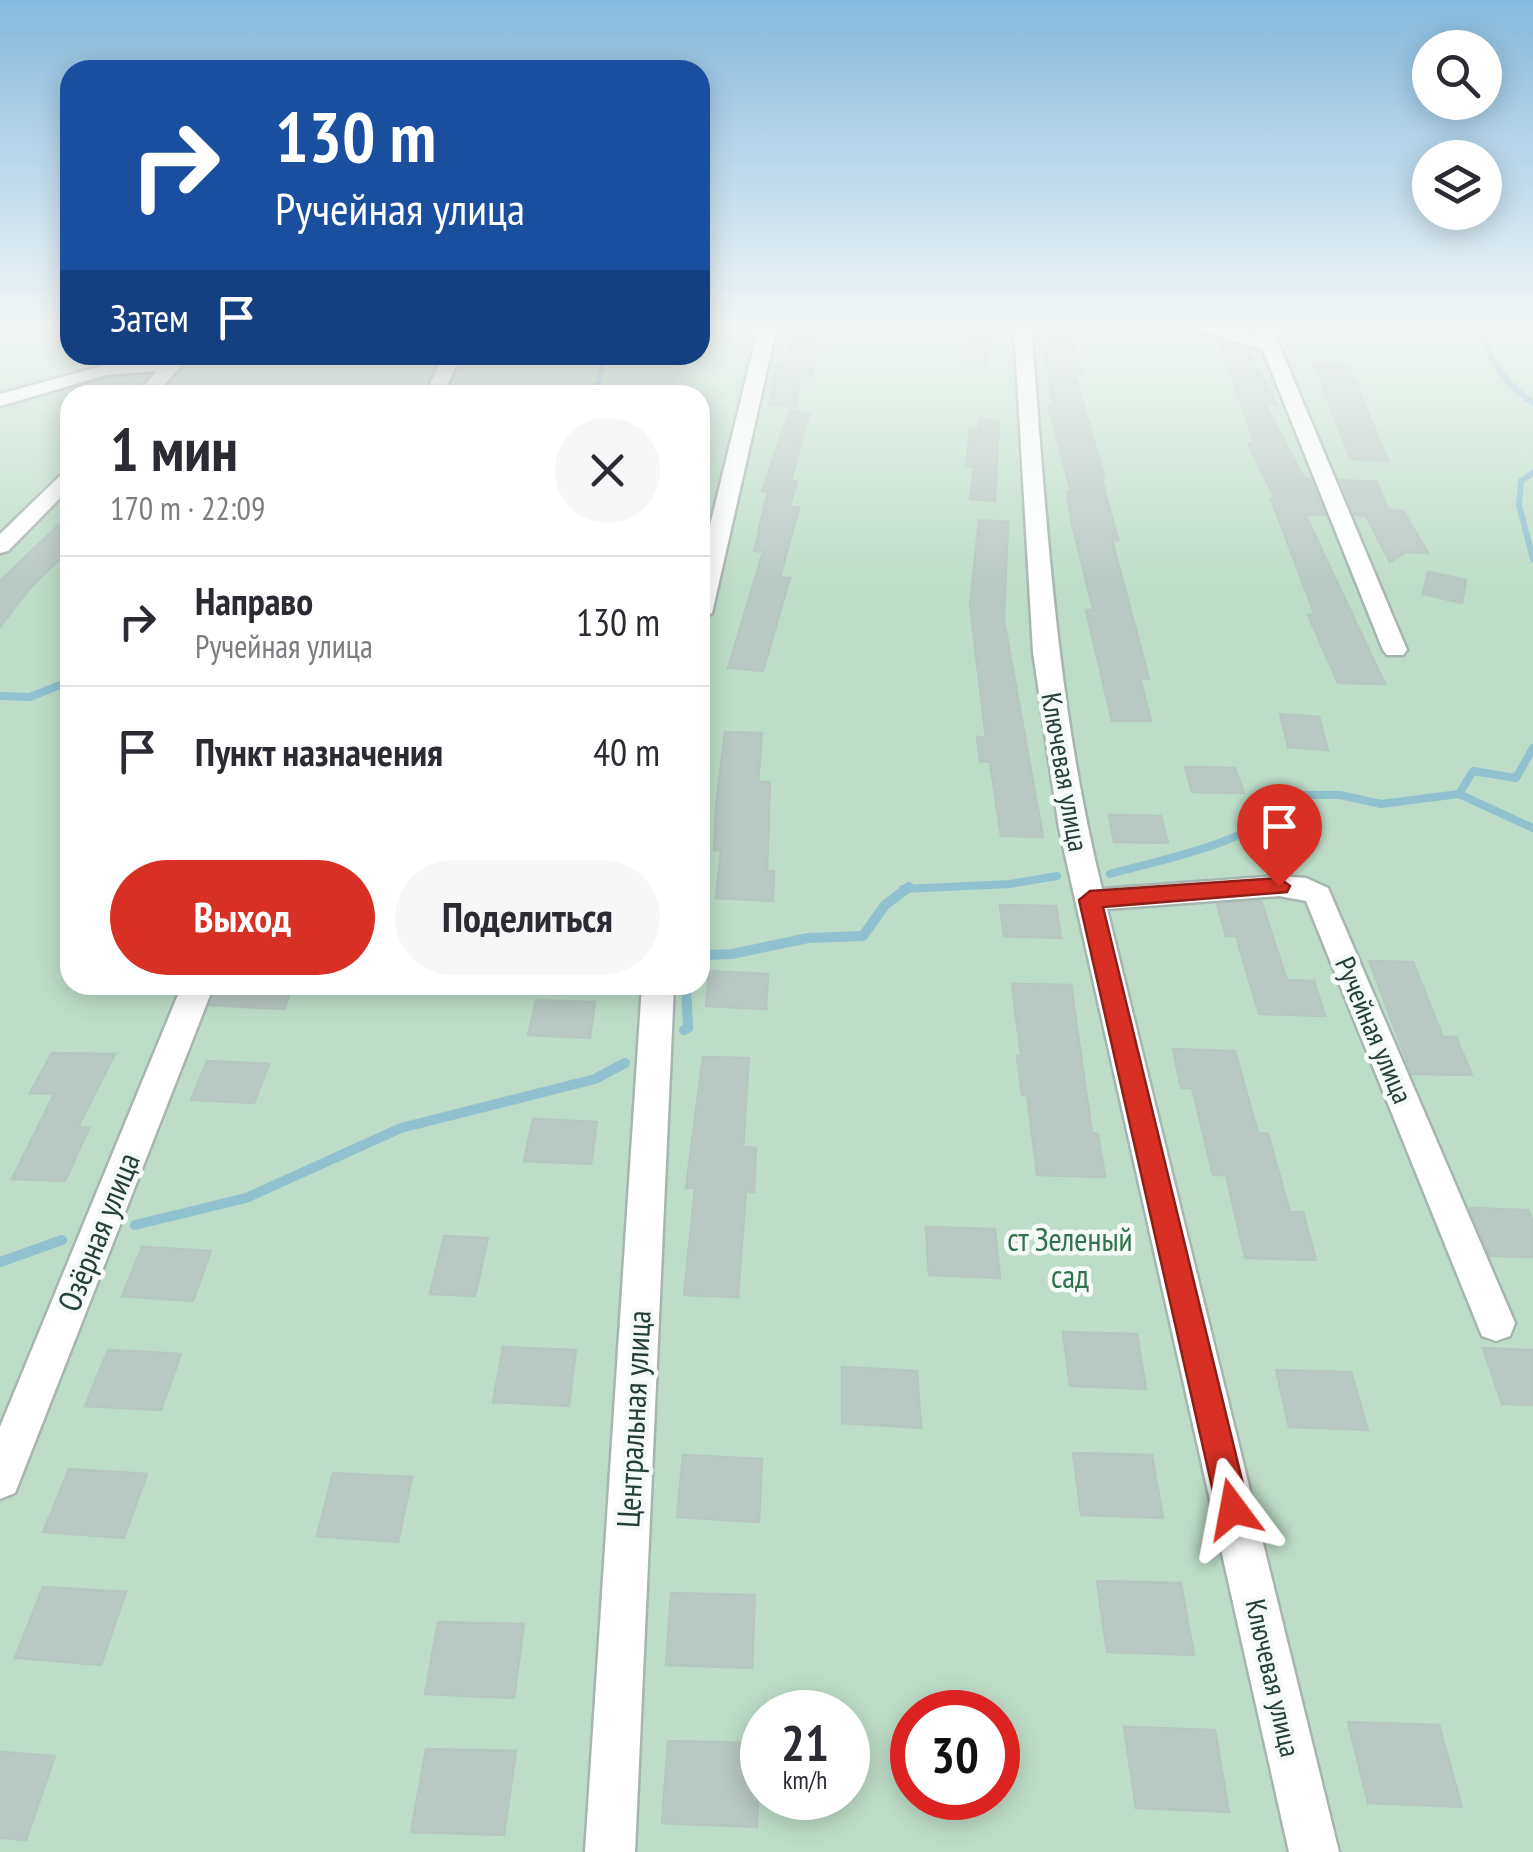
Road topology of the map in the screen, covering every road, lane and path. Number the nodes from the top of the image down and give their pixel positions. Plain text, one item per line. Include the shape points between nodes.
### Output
1 (748, 412) edge
2 (1028, 412) edge
3 (1297, 412) edge
4 (60, 487) edge
5 (0, 546) edge
6 (710, 571) edge
7 (1395, 650) dead end
8 (1090, 900) junction
9 (194, 995) edge
10 (657, 995) edge
11 (1496, 1324) dead end
12 (0, 1478) edge
13 (610, 1852) edge
14 (1314, 1852) edge

1 - 6 street
2 - 8 street, Ключевая улица via 1045,652
3 - 7 street
4 - 5 street
8 - 11 street, Ручейная улица via 1279,886 1318,895
8 - 14 street, Ключевая улица
9 - 12 street, Озёрная улица
10 - 13 street, Центральная улица

